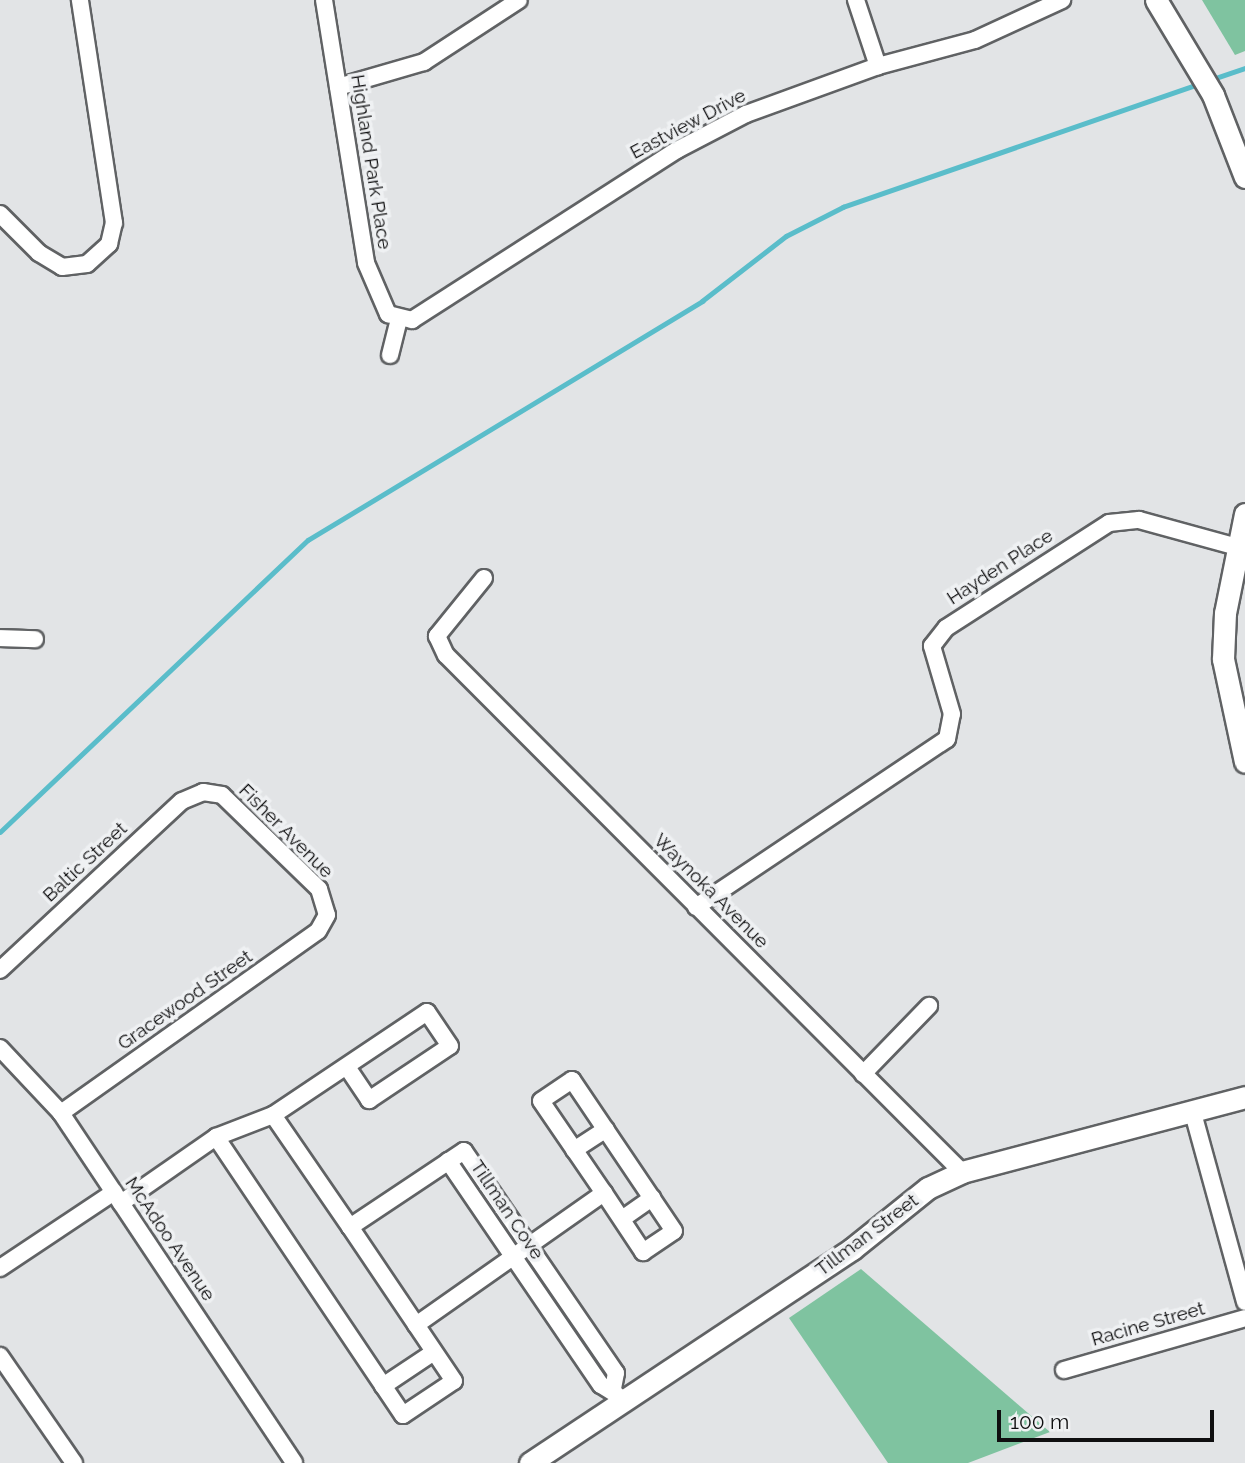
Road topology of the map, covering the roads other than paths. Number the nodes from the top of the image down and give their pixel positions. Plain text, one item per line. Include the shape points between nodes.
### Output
1 (80, 0) edge
2 (324, 0) edge
3 (519, 0) edge
4 (856, 0) edge
5 (1062, 0) edge
6 (1156, 0) edge
7 (878, 66) junction
8 (338, 87) junction
9 (1245, 177) edge
10 (0, 214) edge
11 (399, 319) junction
12 (390, 355) dead end
13 (1245, 514) edge
14 (1237, 547) junction
15 (484, 578) dead end
16 (0, 638) edge
17 (35, 639) dead end
18 (1245, 762) edge
19 (203, 792) joint
20 (696, 906) junction
21 (327, 915) joint
22 (0, 970) edge
23 (929, 1006) dead end
24 (0, 1048) edge
25 (347, 1067) junction
26 (863, 1073) junction
27 (1245, 1097) edge
28 (61, 1113) junction
29 (1193, 1113) junction
30 (273, 1115) junction
31 (606, 1129) junction
32 (216, 1137) junction
33 (574, 1150) junction
34 (448, 1161) junction
35 (962, 1172) junction
36 (604, 1193) junction
37 (117, 1198) junction
38 (652, 1198) junction
39 (622, 1219) junction
40 (350, 1227) junction
41 (530, 1247) junction
42 (513, 1258) junction
43 (0, 1268) edge
44 (557, 1286) junction
45 (540, 1297) junction
46 (1245, 1302) edge
47 (1245, 1318) edge
48 (416, 1325) junction
49 (434, 1352) junction
50 (0, 1356) edge
51 (1064, 1370) dead end
52 (383, 1386) junction
53 (617, 1395) junction
54 (74, 1463) edge
55 (294, 1463) edge
56 (530, 1463) edge

1 - 10 street via 114,223 109,244 96,259 78,268 54,264
2 - 8 street, Highland Park Place
3 - 8 street via 424,62
4 - 7 street
5 - 7 street, Eastview Drive via 975,40
6 - 9 main road via 1213,94
7 - 11 street, Eastview Drive via 746,114 677,150 412,320
8 - 11 street, Highland Park Place via 366,263 388,314
11 - 12 street
13 - 14 main road
14 - 18 main road via 1225,613 1223,659
14 - 20 street, Hayden Place via 1139,520 1109,523 946,628 932,646 952,714 947,739
15 - 20 street, Waynoka Avenue via 436,636 446,655
16 - 17 street
19 - 21 street, Fisher Avenue via 222,795 319,889
19 - 22 street, Baltic Street via 182,801
20 - 26 street, Waynoka Avenue
21 - 28 street, Gracewood Street via 318,932
23 - 26 street
24 - 28 street, McAdoo Avenue
25 - 25 street via 369,1100 450,1046 426,1012
25 - 30 street
26 - 35 street, Waynoka Avenue
27 - 29 main road, Tillman Street
28 - 37 street, McAdoo Avenue
29 - 35 main road, Tillman Street
29 - 46 street
30 - 32 street
30 - 40 street
31 - 33 street
31 - 33 street via 572,1080 541,1101
31 - 38 street
32 - 37 street
32 - 52 street
33 - 36 street
34 - 40 street
34 - 41 street, Tillman Cove via 464,1151
34 - 42 street, Tillman Cove
35 - 53 main road, Tillman Street via 928,1188 852,1249
36 - 39 street
36 - 41 street
37 - 43 street
37 - 55 street, McAdoo Avenue
38 - 39 street
38 - 39 street via 674,1231 643,1252
40 - 48 street
41 - 42 street
41 - 44 street, Tillman Cove
42 - 45 street, Tillman Cove
42 - 48 street
44 - 45 street
44 - 53 street, Tillman Cove via 617,1373
45 - 53 street, Tillman Cove via 601,1385
47 - 51 street, Racine Street
48 - 49 street
49 - 52 street
49 - 52 street via 454,1381 403,1415
50 - 54 street
53 - 56 main road, Tillman Street

